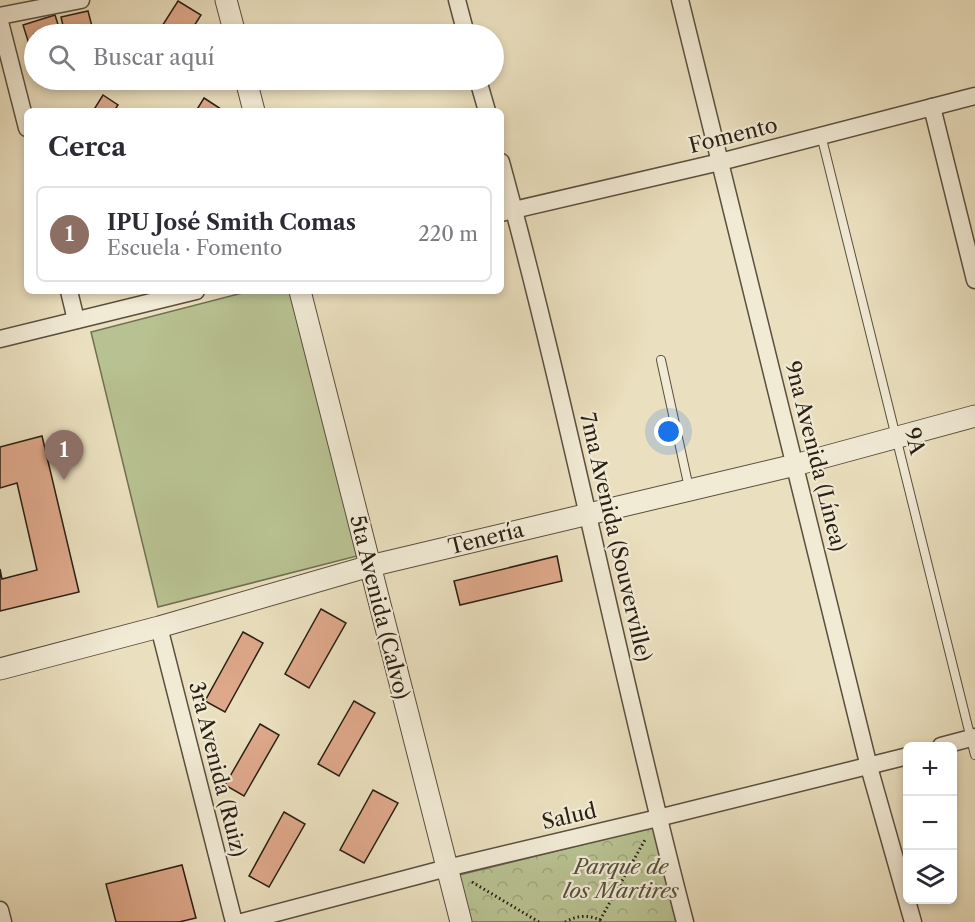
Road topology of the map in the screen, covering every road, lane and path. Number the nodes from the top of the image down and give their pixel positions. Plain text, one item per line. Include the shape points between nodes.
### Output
1 (81, 0) edge
2 (226, 0) edge
3 (457, 0) edge
4 (680, 0) edge
5 (0, 16) edge
6 (0, 22) edge
7 (232, 24) edge
8 (463, 24) edge
9 (249, 90) edge
10 (481, 90) edge
11 (975, 96) edge
12 (932, 107) junction
13 (253, 108) edge
14 (486, 108) edge
15 (24, 116) edge
16 (821, 135) junction
17 (720, 162) junction
18 (504, 183) edge
19 (508, 212) edge
20 (975, 280) edge
21 (70, 294) edge
22 (184, 294) edge
23 (301, 294) edge
24 (76, 320) junction
25 (0, 339) edge
26 (661, 360) dead end
27 (975, 416) edge
28 (896, 438) junction
29 (795, 465) junction
30 (689, 490) junction
31 (588, 513) junction
32 (370, 566) junction
33 (159, 627) junction
34 (0, 669) edge
35 (974, 743) edge
36 (957, 745) edge
37 (903, 757) edge
38 (869, 767) junction
39 (658, 818) junction
40 (447, 868) junction
41 (0, 910) edge
42 (601, 921) edge
43 (3, 922) edge
44 (234, 922) edge
45 (242, 922) edge
46 (462, 922) edge
47 (539, 922) edge
48 (565, 922) edge
49 (685, 922) edge
50 (913, 922) edge

1 - 5 street
2 - 7 street
3 - 8 street
4 - 17 street, 9na Avenida (Línea)
6 - 15 street
9 - 13 street
10 - 14 street
11 - 12 street, Fomento
12 - 16 street, Fomento
12 - 20 street
16 - 17 street, Fomento
16 - 28 lane, 9A
17 - 19 street, Fomento
17 - 29 street, 9na Avenida (Línea)
18 - 19 street, 7ma Avenida (Souverville)
19 - 31 street, 7ma Avenida (Souverville)
21 - 24 street
22 - 24 street
23 - 32 street, 5ta Avenida (Calvo)
24 - 25 street
26 - 30 lane
27 - 28 street, Tenería
28 - 29 street, Tenería
28 - 35 lane, 9A
29 - 30 street, Tenería
29 - 38 street, 9na Avenida (Línea)
30 - 31 street, Tenería
31 - 32 street, Tenería
31 - 39 street, 7ma Avenida (Souverville)
32 - 33 street, Tenería
32 - 40 street, 5ta Avenida (Calvo)
33 - 34 street, Tenería
33 - 44 street, 3ra Avenida (Ruiz)
35 - 36 street
37 - 38 street, Salud
38 - 39 street, Salud
38 - 50 street, 9na Avenida (Línea)
39 - 40 street, Salud
39 - 42 path
39 - 49 street, 7ma Avenida (Souverville)
40 - 45 street, Salud
40 - 46 street, 5ta Avenida (Calvo)
40 - 47 path
41 - 43 street
42 - 48 path via 580,916

